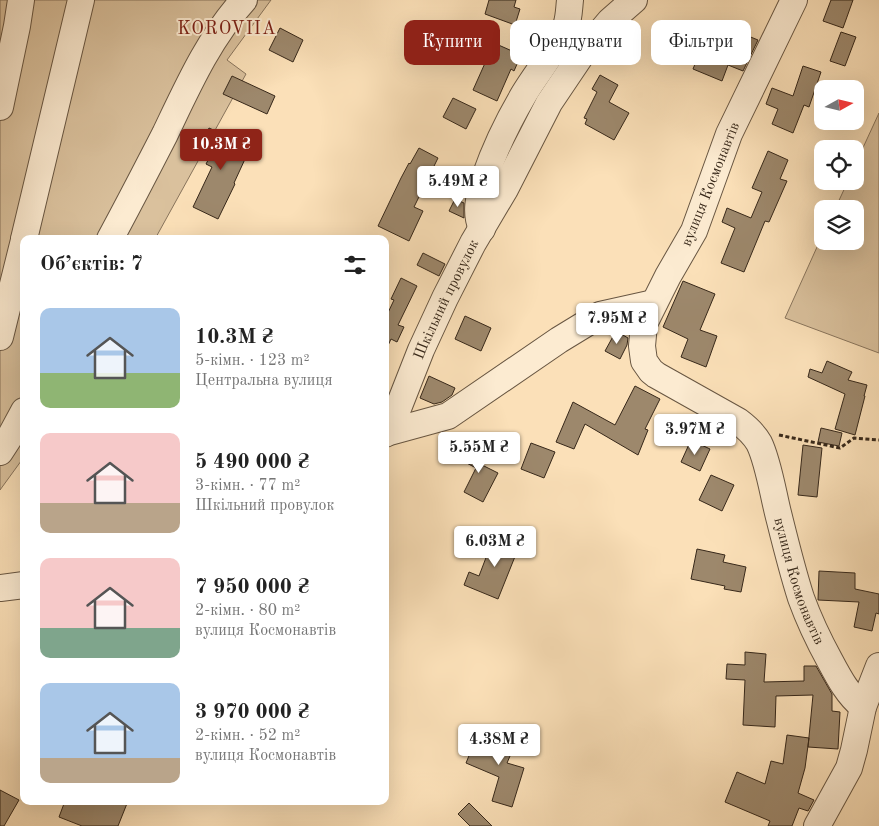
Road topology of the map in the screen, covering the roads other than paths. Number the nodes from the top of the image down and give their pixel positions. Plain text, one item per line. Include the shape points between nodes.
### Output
1 (21, 0) edge
2 (81, 0) edge
3 (244, 0) edge
4 (570, 0) edge
5 (634, 0) edge
6 (794, 0) edge
7 (0, 107) edge
8 (482, 229) junction
9 (25, 235) edge
10 (112, 235) edge
11 (20, 256) edge
12 (654, 303) junction
13 (0, 337) edge
14 (20, 418) edge
15 (389, 428) edge
16 (389, 432) edge
17 (0, 452) edge
18 (20, 586) edge
19 (0, 588) edge
20 (879, 666) edge
21 (863, 707) junction
22 (817, 826) edge

1 - 7 street
2 - 9 street
3 - 10 street via 190,81
4 - 8 street via 566,26 559,41 516,107 491,159 478,205
5 - 8 street, Шкільний провулок via 610,21 557,90
6 - 12 street, вулиця Космонавтів via 729,134 694,231
8 - 15 street, Шкільний провулок via 433,323
11 - 13 street
12 - 16 street via 600,315 448,416
12 - 21 street, вулиця Космонавтів via 644,324 642,346 647,367 738,421 759,443 792,570 809,620 844,686
14 - 17 street
18 - 19 street
20 - 21 street
21 - 22 street via 848,768

